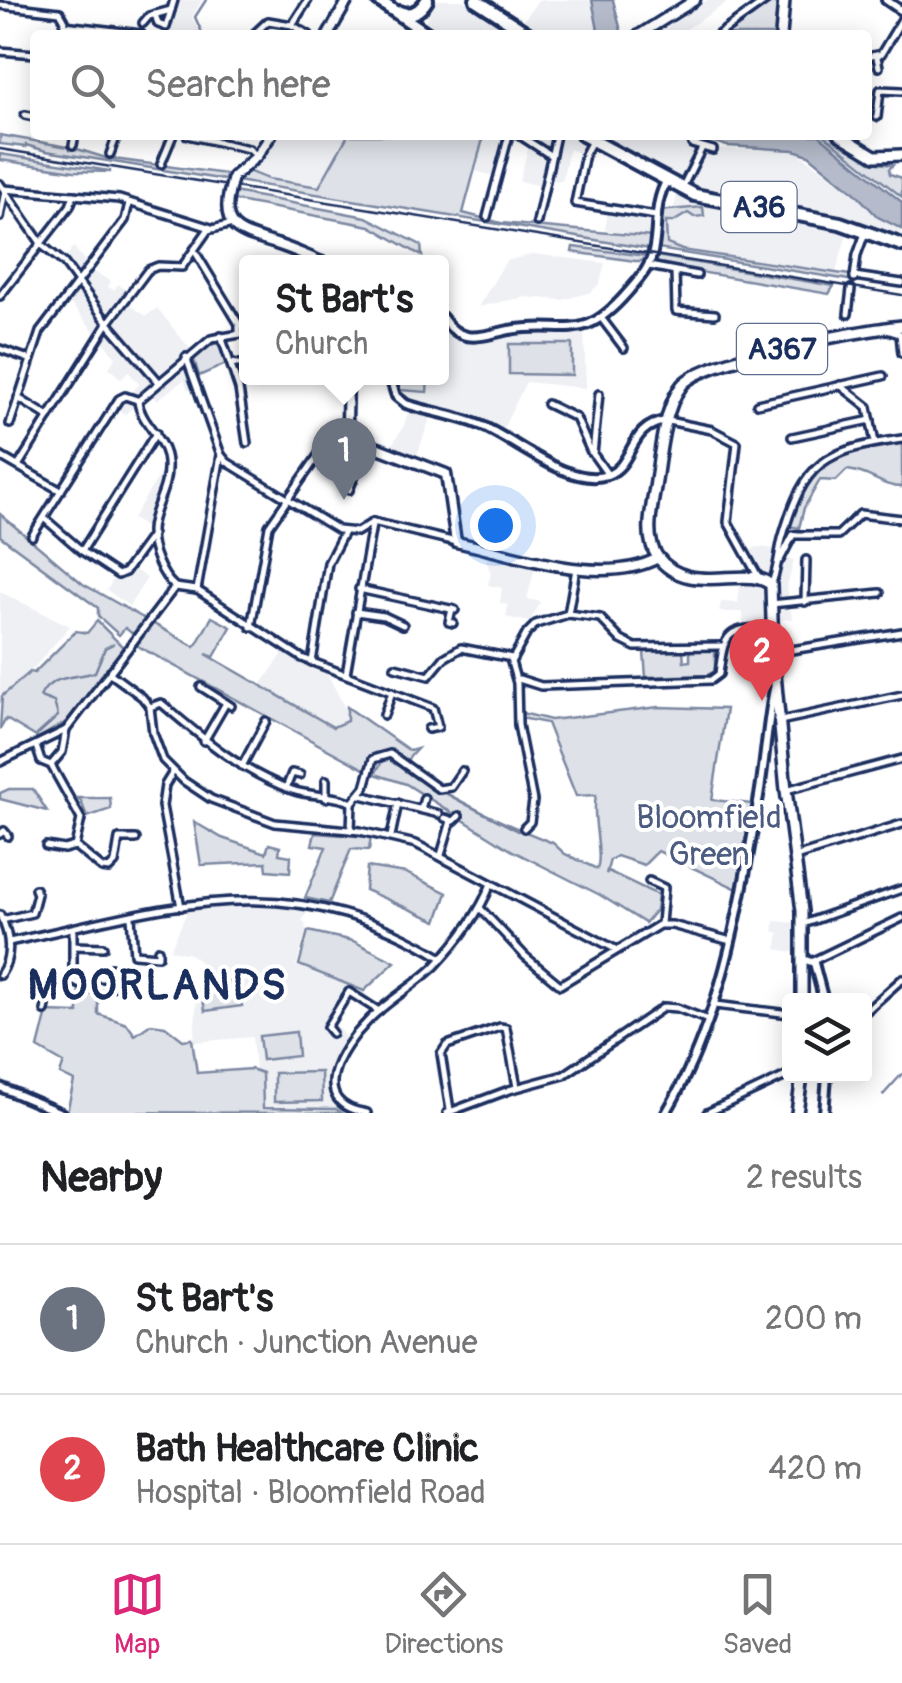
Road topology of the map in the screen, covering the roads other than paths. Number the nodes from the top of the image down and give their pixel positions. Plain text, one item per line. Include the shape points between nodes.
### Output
1 (174, 0) edge
2 (308, 0) edge
3 (378, 0) edge
4 (476, 0) edge
5 (695, 0) edge
6 (784, 0) edge
7 (886, 0) edge
8 (348, 1) edge
9 (768, 1) edge
10 (424, 4) edge
11 (0, 5) edge
12 (390, 8) junction
13 (171, 10) junction
14 (902, 11) edge
15 (156, 14) junction
16 (902, 19) edge
17 (144, 23) dead end
18 (292, 25) junction
19 (64, 26) junction
20 (63, 30) edge
21 (102, 30) edge
22 (257, 30) edge
23 (300, 30) edge
24 (331, 30) edge
25 (422, 30) edge
26 (426, 30) edge
27 (522, 30) edge
28 (647, 30) edge
29 (725, 30) edge
30 (781, 30) edge
31 (0, 51) edge
32 (30, 54) edge
33 (872, 56) edge
34 (877, 57) junction
35 (879, 67) dead end
36 (902, 91) edge
37 (26, 115) dead end
38 (30, 116) edge
39 (878, 118) dead end
40 (74, 140) edge
41 (115, 140) edge
42 (171, 140) edge
43 (209, 140) edge
44 (268, 140) edge
45 (508, 140) edge
46 (527, 140) edge
47 (554, 140) edge
48 (588, 140) edge
49 (594, 140) edge
50 (848, 140) edge
51 (692, 144) dead end
52 (73, 145) dead end
53 (702, 148) junction
54 (713, 150) dead end
55 (110, 154) dead end
56 (550, 155) junction
57 (902, 155) edge
58 (257, 156) junction
59 (162, 164) dead end
60 (667, 180) junction
61 (3, 188) edge
62 (682, 188) junction
63 (74, 195) junction
64 (130, 202) junction
65 (0, 216) edge
66 (656, 216) junction
67 (487, 217) dead end
68 (538, 222) dead end
69 (233, 224) junction
70 (211, 228) junction
71 (866, 231) junction
72 (41, 242) junction
73 (902, 245) edge
74 (194, 250) junction
75 (302, 255) edge
76 (649, 266) junction
77 (675, 272) junction
78 (697, 275) dead end
79 (78, 282) junction
80 (902, 283) edge
81 (851, 289) dead end
82 (0, 296) edge
83 (715, 314) dead end
84 (848, 314) dead end
85 (602, 319) junction
86 (108, 323) junction
87 (239, 324) edge
88 (449, 326) edge
89 (902, 326) edge
90 (886, 328) junction
91 (239, 334) edge
92 (220, 336) junction
93 (624, 348) dead end
94 (0, 349) edge
95 (902, 353) edge
96 (186, 357) junction
97 (30, 359) junction
98 (230, 363) junction
99 (239, 364) edge
100 (882, 376) dead end
101 (158, 381) junction
102 (348, 385) edge
103 (392, 385) edge
104 (839, 385) junction
105 (599, 394) dead end
106 (18, 398) junction
107 (138, 400) junction
108 (548, 404) dead end
109 (756, 404) dead end
110 (49, 418) junction
111 (871, 420) junction
112 (668, 421) junction
113 (10, 424) dead end
114 (348, 428) junction
115 (156, 433) junction
116 (792, 436) dead end
117 (902, 439) edge
118 (247, 442) dead end
119 (874, 443) junction
120 (366, 446) junction
121 (593, 454) junction
122 (221, 455) junction
123 (0, 456) edge
124 (18, 466) junction
125 (608, 475) junction
126 (349, 490) dead end
127 (62, 491) junction
128 (287, 498) junction
129 (44, 518) junction
130 (902, 519) edge
131 (373, 522) junction
132 (344, 532) junction
133 (152, 535) junction
134 (32, 536) dead end
135 (456, 542) junction
136 (82, 551) junction
137 (658, 558) junction
138 (806, 560) dead end
139 (778, 563) junction
140 (576, 568) junction
141 (759, 578) junction
142 (771, 585) junction
143 (175, 587) junction
144 (360, 589) junction
145 (196, 590) junction
146 (880, 593) dead end
147 (805, 602) junction
148 (772, 604) junction
149 (356, 612) junction
150 (568, 614) junction
151 (453, 623) dead end
152 (404, 625) dead end
153 (252, 627) junction
154 (772, 628) junction
155 (902, 632) edge
156 (722, 646) junction
157 (773, 653) junction
158 (512, 658) junction
159 (312, 662) junction
160 (395, 667) dead end
161 (111, 674) junction
162 (346, 674) junction
163 (516, 678) junction
164 (776, 683) junction
165 (202, 687) dead end
166 (392, 692) junction
167 (902, 696) edge
168 (150, 707) junction
169 (384, 715) dead end
170 (266, 721) dead end
171 (780, 721) junction
172 (768, 729) junction
173 (66, 730) junction
174 (428, 730) dead end
175 (204, 742) junction
176 (36, 746) junction
177 (902, 759) edge
178 (0, 762) edge
179 (51, 765) junction
180 (242, 766) junction
181 (462, 771) dead end
182 (173, 772) junction
183 (300, 776) dead end
184 (326, 780) dead end
185 (286, 788) junction
186 (786, 790) junction
187 (361, 795) junction
188 (326, 798) junction
189 (424, 798) dead end
190 (352, 803) junction
191 (398, 803) junction
192 (421, 809) junction
193 (459, 816) dead end
194 (445, 818) junction
195 (902, 824) edge
196 (524, 828) dead end
197 (351, 830) junction
198 (390, 836) junction
199 (136, 839) dead end
200 (46, 846) dead end
201 (75, 846) junction
202 (441, 855) junction
203 (794, 857) junction
204 (649, 881) dead end
205 (491, 884) junction
206 (902, 889) edge
207 (35, 890) dead end
208 (181, 907) junction
209 (480, 908) junction
210 (131, 917) junction
211 (902, 918) edge
212 (2, 921) edge
213 (661, 924) junction
214 (803, 924) junction
215 (73, 929) junction
216 (731, 941) junction
217 (9, 942) junction
218 (74, 946) junction
219 (103, 947) dead end
220 (615, 949) junction
221 (158, 955) dead end
222 (442, 958) junction
223 (808, 961) junction
224 (111, 968) dead end
225 (0, 975) edge
226 (72, 978) junction
227 (902, 979) edge
228 (112, 986) junction
229 (121, 986) dead end
230 (803, 993) edge
231 (821, 993) edge
232 (715, 1005) junction
233 (872, 1006) edge
234 (45, 1011) dead end
235 (378, 1012) junction
236 (782, 1013) edge
237 (709, 1020) junction
238 (332, 1033) dead end
239 (782, 1081) edge
240 (796, 1083) edge
241 (827, 1083) edge
242 (0, 1087) edge
243 (517, 1087) junction
244 (449, 1112) edge
245 (61, 1113) edge
246 (367, 1113) edge
247 (666, 1113) edge
248 (707, 1113) edge
249 (794, 1113) edge
250 (824, 1113) edge

1 - 13 street
2 - 18 street
3 - 12 highway
4 - 27 highway
5 - 28 main road
6 - 30 main road
7 - 14 street
8 - 24 main road
9 - 29 street
10 - 12 highway via 407,14
10 - 26 highway
11 - 19 street via 58,10
12 - 25 highway
13 - 15 street
13 - 15 street via 166,27
15 - 17 street
16 - 34 street
18 - 22 street via 265,21
18 - 23 street
19 - 20 street
19 - 21 street
31 - 32 street
33 - 34 street
34 - 35 street
36 - 39 street via 881,86
37 - 38 street
40 - 52 street
41 - 55 street
42 - 59 street
43 - 58 street
44 - 58 main road
45 - 67 street
46 - 56 street
47 - 56 street
48 - 66 street via 577,204
49 - 60 highway, A36
50 - 57 main road via 875,156
51 - 53 street
53 - 54 street
53 - 62 street
56 - 68 street
58 - 69 main road, bridge via 233,177 227,210
60 - 62 highway, A36
60 - 66 street
61 - 63 street
61 - 65 street
61 - 72 street
62 - 71 highway, A36
63 - 64 street
63 - 72 street
64 - 70 street
64 - 79 street via 125,220
66 - 76 street
69 - 70 street
69 - 75 main road
70 - 74 street
71 - 73 highway, A36
71 - 80 street via 854,277
72 - 79 street
72 - 82 street
74 - 86 street via 182,267 148,270
74 - 87 street
76 - 77 street
76 - 85 street
77 - 78 street
77 - 83 street via 676,311
79 - 86 street
79 - 97 street via 40,332
81 - 84 street
85 - 88 street via 577,329 517,329 474,338
85 - 93 street
86 - 101 street
86 - 110 street
89 - 90 main road, A367
90 - 95 street via 900,334
90 - 112 main road, A367 via 696,373 678,392
91 - 92 street
92 - 96 street
92 - 98 street
94 - 97 street
96 - 101 street
96 - 122 street
97 - 106 street
98 - 99 street
98 - 118 street
100 - 104 street
101 - 107 street
102 - 114 main road
103 - 125 street via 406,404 478,424 565,471
104 - 109 street
104 - 111 street via 862,401
105 - 121 street
106 - 110 street
106 - 113 street
107 - 115 street
107 - 127 street via 119,399
108 - 121 street via 576,418
110 - 124 street
111 - 116 street
111 - 119 street
112 - 125 street via 641,433
112 - 137 main road, A367 via 650,526
112 - 141 street via 736,443 728,522
114 - 120 main road
114 - 128 street via 331,437
115 - 133 street via 168,462
115 - 136 street
117 - 119 street
119 - 139 street via 835,453 811,472 793,503
120 - 126 street
120 - 135 main road via 443,471
121 - 125 street
122 - 128 street
122 - 145 street
123 - 124 street
124 - 127 street
127 - 129 street
128 - 132 street
128 - 153 street via 270,526
129 - 134 street
129 - 136 street
130 - 139 street via 860,514 838,535 792,534
131 - 132 street
131 - 135 street
131 - 144 street
132 - 159 street via 328,562
133 - 136 street via 118,576
133 - 143 street via 162,572
135 - 140 main road
137 - 140 main road via 620,568
137 - 141 main road via 690,577
138 - 147 street
139 - 142 street
140 - 150 street
141 - 142 main road
142 - 148 main road
143 - 145 street
143 - 161 street
144 - 149 street
144 - 151 street via 453,610
145 - 153 street
146 - 147 street
147 - 148 street
148 - 154 main road
149 - 152 street
149 - 162 street
150 - 156 street via 600,618 630,646
150 - 158 street via 536,624
153 - 159 street
154 - 156 street via 739,630
154 - 157 main road
155 - 157 street
156 - 163 street via 720,671 711,680 540,686
157 - 164 main road
158 - 160 street via 462,648 429,676
158 - 163 street
159 - 162 street
161 - 168 street
161 - 173 street
162 - 166 street
163 - 196 street via 516,714 534,801
164 - 171 main road
164 - 172 street
165 - 175 street via 229,705
166 - 169 street
166 - 174 street via 434,708 438,727
167 - 171 street
168 - 175 street via 161,704
168 - 182 street via 157,747
170 - 180 street
171 - 172 street
171 - 186 main road
172 - 216 street
173 - 176 street
173 - 179 street
175 - 180 street
176 - 178 street
176 - 179 street via 41,761
177 - 186 street
179 - 201 street via 81,819
180 - 185 street
181 - 187 street via 451,787 439,789 390,754 379,755
182 - 197 street via 211,799 258,819
182 - 208 street via 162,806
183 - 185 street via 292,772
184 - 188 street
185 - 188 street
186 - 203 main road
187 - 190 street
187 - 191 street
188 - 190 street
189 - 192 street
190 - 197 street
191 - 192 street
191 - 198 street
192 - 194 street
193 - 194 street
194 - 202 street
195 - 203 street
197 - 198 street
198 - 202 street
199 - 201 street via 118,839 110,870
200 - 201 street
202 - 205 street
203 - 214 main road
204 - 213 street via 664,888
205 - 209 street
205 - 220 street
206 - 214 street
207 - 212 street via 32,914
208 - 210 street
208 - 222 street via 248,899 314,904 362,918
209 - 220 street via 560,985
209 - 222 street
210 - 215 street
210 - 221 street via 134,954
211 - 223 street
212 - 217 street
213 - 216 street
213 - 220 street
214 - 223 main road
215 - 217 street
215 - 218 street
216 - 232 street
217 - 225 street
218 - 219 street
218 - 226 street
222 - 235 street
223 - 230 main road
223 - 231 street
224 - 228 street
226 - 228 street via 84,987
226 - 234 street via 49,988
227 - 233 street
228 - 229 street
232 - 236 street
232 - 237 street
235 - 238 street via 349,992 327,1027
235 - 246 street via 349,1044 332,1084 343,1106
237 - 243 street via 664,1006 564,1075
237 - 247 street
239 - 248 street
240 - 249 main road
241 - 250 street
242 - 245 street
243 - 244 street
243 - 244 street via 506,1028 464,1039 441,1050

